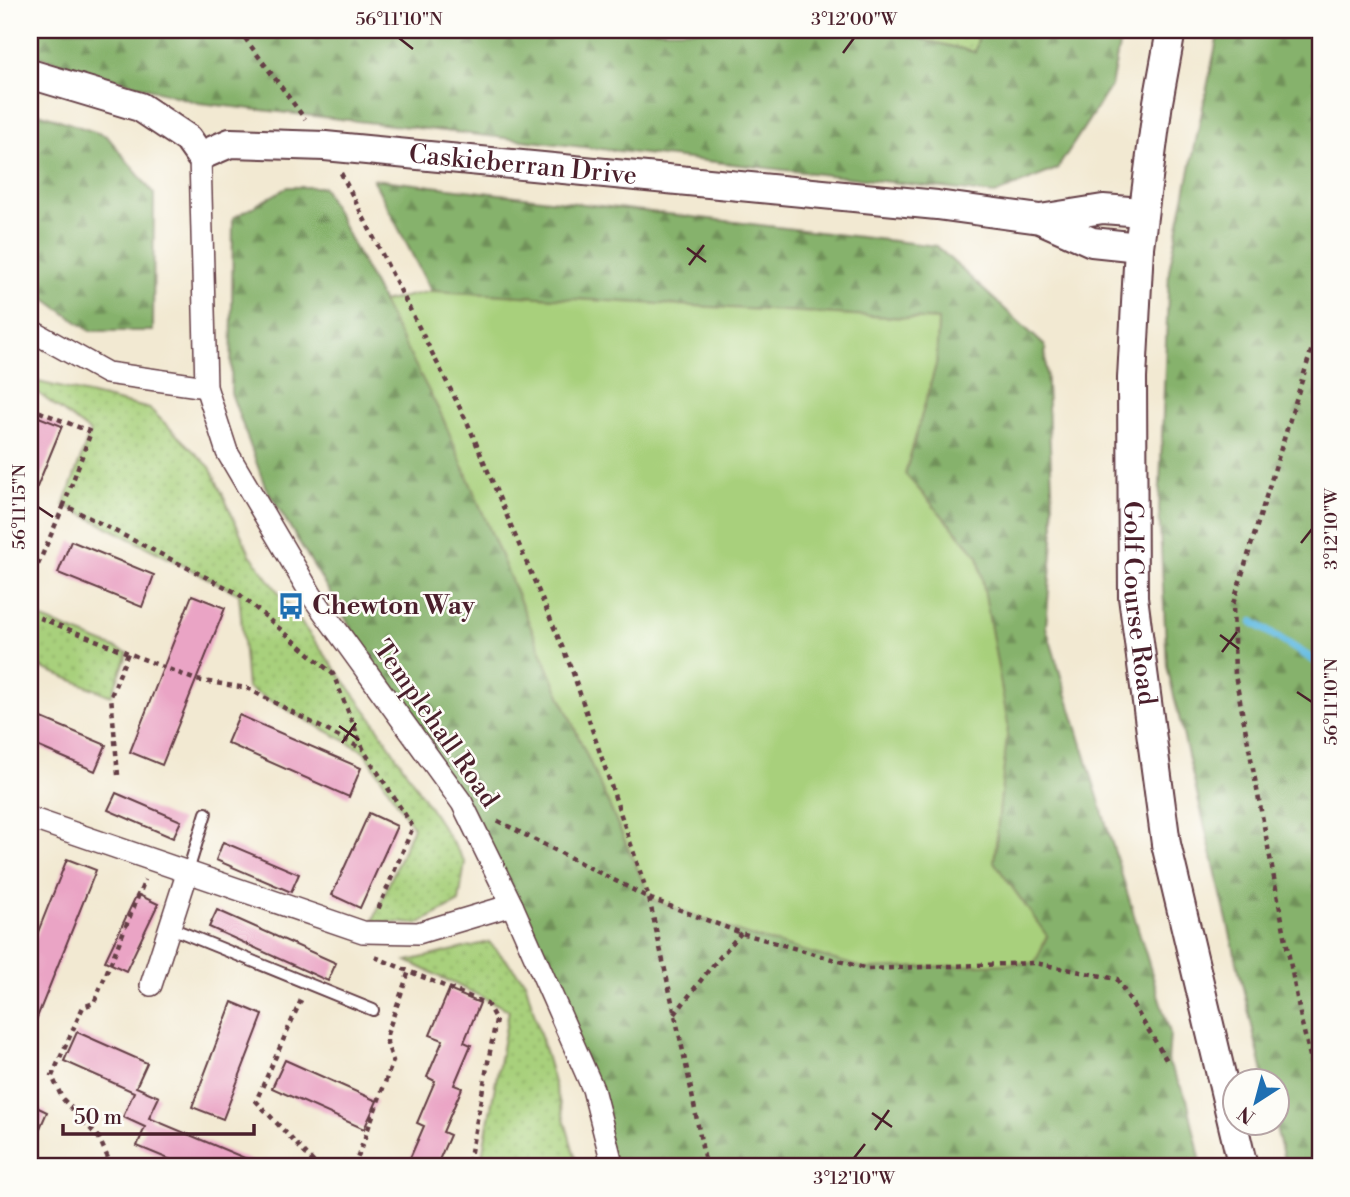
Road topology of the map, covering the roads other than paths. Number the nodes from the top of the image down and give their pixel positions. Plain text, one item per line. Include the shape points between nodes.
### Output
1 (1171, 30) edge
2 (30, 74) edge
3 (200, 156) junction
4 (1142, 212) junction
5 (1040, 219) junction
6 (1139, 247) junction
7 (30, 330) edge
8 (206, 387) junction
9 (206, 813) dead end
10 (30, 818) edge
11 (188, 871) junction
12 (512, 905) junction
13 (171, 928) junction
14 (151, 985) dead end
15 (373, 1010) dead end
16 (613, 1167) edge
17 (1243, 1167) edge

1 - 4 street, Golf Course Road
2 - 3 street via 140,107 188,139
3 - 5 street, Caskieberran Drive via 230,143 326,146
3 - 8 street, Templehall Road
4 - 5 street, Caskieberran Drive via 1103,209
4 - 6 street, Golf Course Road
5 - 6 street, Caskieberran Drive via 1092,242
6 - 17 street, Golf Course Road via 1132,378 1133,597 1166,844
7 - 8 street via 107,373
8 - 12 street, Templehall Road via 227,452 312,596 462,803
9 - 11 lane
10 - 11 street
11 - 12 street via 363,932 418,933
11 - 13 street
12 - 16 street, Templehall Road via 593,1089
13 - 14 street
13 - 15 lane

